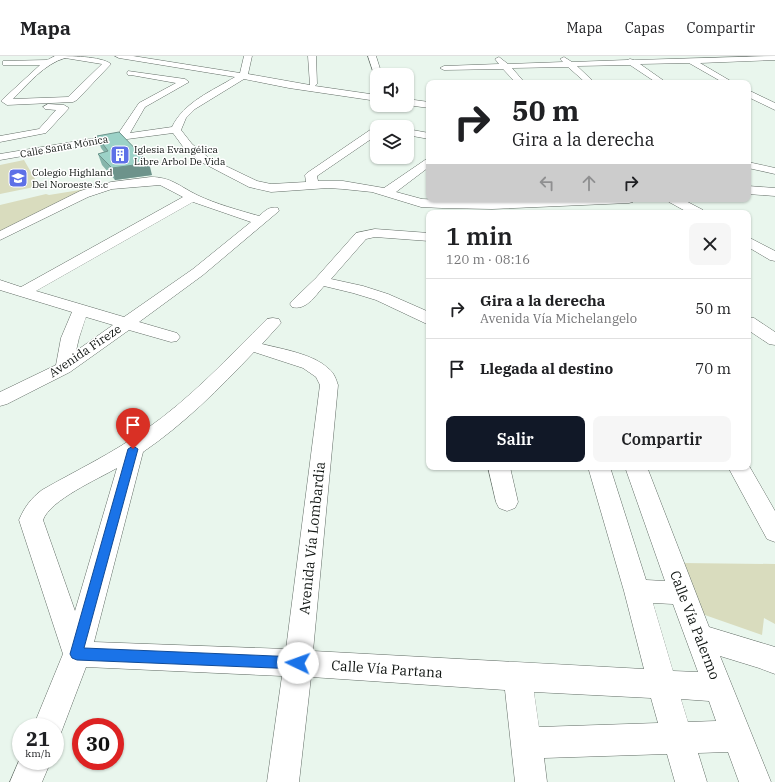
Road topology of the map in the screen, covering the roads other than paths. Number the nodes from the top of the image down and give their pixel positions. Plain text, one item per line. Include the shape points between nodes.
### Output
1 (16, 56) edge
2 (65, 56) edge
3 (120, 56) edge
4 (188, 56) edge
5 (248, 56) edge
6 (312, 56) edge
7 (372, 56) edge
8 (497, 56) edge
9 (561, 56) edge
10 (624, 56) edge
11 (746, 57) edge
12 (687, 58) edge
13 (775, 58) edge
14 (47, 62) junction
15 (632, 62) junction
16 (570, 64) junction
17 (3, 66) edge
18 (184, 66) junction
19 (505, 66) junction
20 (762, 66) dead end
21 (376, 68) edge
22 (131, 74) dead end
23 (244, 76) junction
24 (450, 78) dead end
25 (517, 80) edge
26 (588, 80) edge
27 (659, 80) edge
28 (725, 80) edge
29 (278, 82) junction
30 (152, 84) junction
31 (313, 84) junction
32 (370, 95) edge
33 (370, 95) edge
34 (751, 95) edge
35 (414, 103) edge
36 (3, 105) edge
37 (142, 105) junction
38 (426, 105) edge
39 (775, 107) edge
40 (176, 130) junction
41 (414, 133) edge
42 (370, 135) edge
43 (426, 135) edge
44 (125, 136) junction
45 (0, 139) edge
46 (0, 157) edge
47 (426, 164) edge
48 (751, 167) edge
49 (775, 171) edge
50 (311, 180) junction
51 (751, 190) edge
52 (774, 192) edge
53 (389, 193) junction
54 (192, 197) junction
55 (495, 202) edge
56 (678, 202) edge
57 (693, 210) edge
58 (273, 211) dead end
59 (260, 221) junction
60 (0, 236) edge
61 (426, 237) edge
62 (751, 243) edge
63 (775, 257) edge
64 (321, 281) junction
65 (0, 285) edge
66 (23, 292) junction
67 (298, 304) dead end
68 (81, 309) junction
69 (426, 316) edge
70 (127, 323) junction
71 (273, 323) dead end
72 (751, 324) edge
73 (171, 337) dead end
74 (770, 337) edge
75 (751, 339) edge
76 (250, 346) junction
77 (64, 368) junction
78 (0, 400) edge
79 (133, 449) junction
80 (500, 470) edge
81 (600, 470) edge
82 (637, 470) edge
83 (741, 470) edge
84 (507, 502) dead end
85 (775, 532) edge
86 (637, 591) junction
87 (682, 593) junction
88 (699, 637) junction
89 (77, 654) junction
90 (775, 661) edge
91 (298, 663) junction
92 (518, 677) junction
93 (662, 684) junction
94 (718, 687) junction
95 (52, 718) edge
96 (737, 736) junction
97 (678, 738) junction
98 (526, 742) junction
99 (31, 770) edge
100 (26, 782) edge
101 (283, 782) edge
102 (531, 782) edge
103 (690, 782) edge
104 (755, 782) edge

1 - 17 street
2 - 14 street
2 - 36 street via 103,61 107,64 70,100
3 - 18 street
4 - 18 street
5 - 23 street
6 - 31 street
7 - 21 street
8 - 19 street
9 - 16 street
10 - 15 street
11 - 12 street
11 - 13 street
11 - 20 street
12 - 15 street
12 - 28 street
14 - 17 street
14 - 36 street
15 - 16 street
15 - 27 street
16 - 19 street
16 - 26 street
18 - 23 street
19 - 24 street via 442,65
19 - 25 street
22 - 30 street
23 - 29 street
23 - 40 street via 192,107 182,117
29 - 31 street
29 - 33 street
30 - 37 street
30 - 37 street via 185,82
31 - 32 street
34 - 39 street
35 - 38 street
36 - 45 street via 64,108 42,132
37 - 44 street via 125,131
40 - 44 street, Calle Santa Mónica
40 - 50 street via 188,146 205,160 253,184 271,188
41 - 43 street
42 - 50 street
44 - 46 street, Calle Santa Mónica
47 - 53 street
48 - 49 street
50 - 53 street
51 - 52 street
53 - 55 street via 431,204
54 - 59 street
54 - 60 street via 161,180 111,186 84,194
54 - 66 street
56 - 57 street
58 - 59 street, Avenida Fireze
59 - 70 street, Avenida Fireze via 204,267
61 - 64 street via 375,233 361,236
62 - 63 street
64 - 67 street
64 - 69 street via 382,297
65 - 66 street
66 - 68 street
68 - 70 street
68 - 77 street via 70,338
70 - 73 street
70 - 77 street, Avenida Fireze
71 - 76 street
72 - 74 street
74 - 75 street
76 - 79 street via 194,401
76 - 91 street, Avenida Vía Lombardia via 313,366 323,373 328,385
77 - 78 street, Avenida Fireze
79 - 89 street
79 - 89 street via 50,496 39,504 31,520
80 - 84 street
81 - 86 street
82 - 87 street, Calle Vía Palermo
83 - 85 street
86 - 87 street
86 - 93 street
87 - 88 street, Calle Vía Palermo
88 - 90 street
88 - 94 street, Calle Vía Palermo
89 - 91 street, Calle Vía Partana
89 - 95 street
91 - 92 street, Calle Vía Partana
91 - 101 street, Avenida Vía Lombardia
92 - 93 street, Calle Vía Partana
92 - 98 street
93 - 94 street, Calle Vía Partana
93 - 97 street
94 - 96 street, Calle Vía Palermo
96 - 97 street
96 - 104 street, Calle Vía Palermo
97 - 98 street
97 - 103 street
98 - 102 street
99 - 100 street

